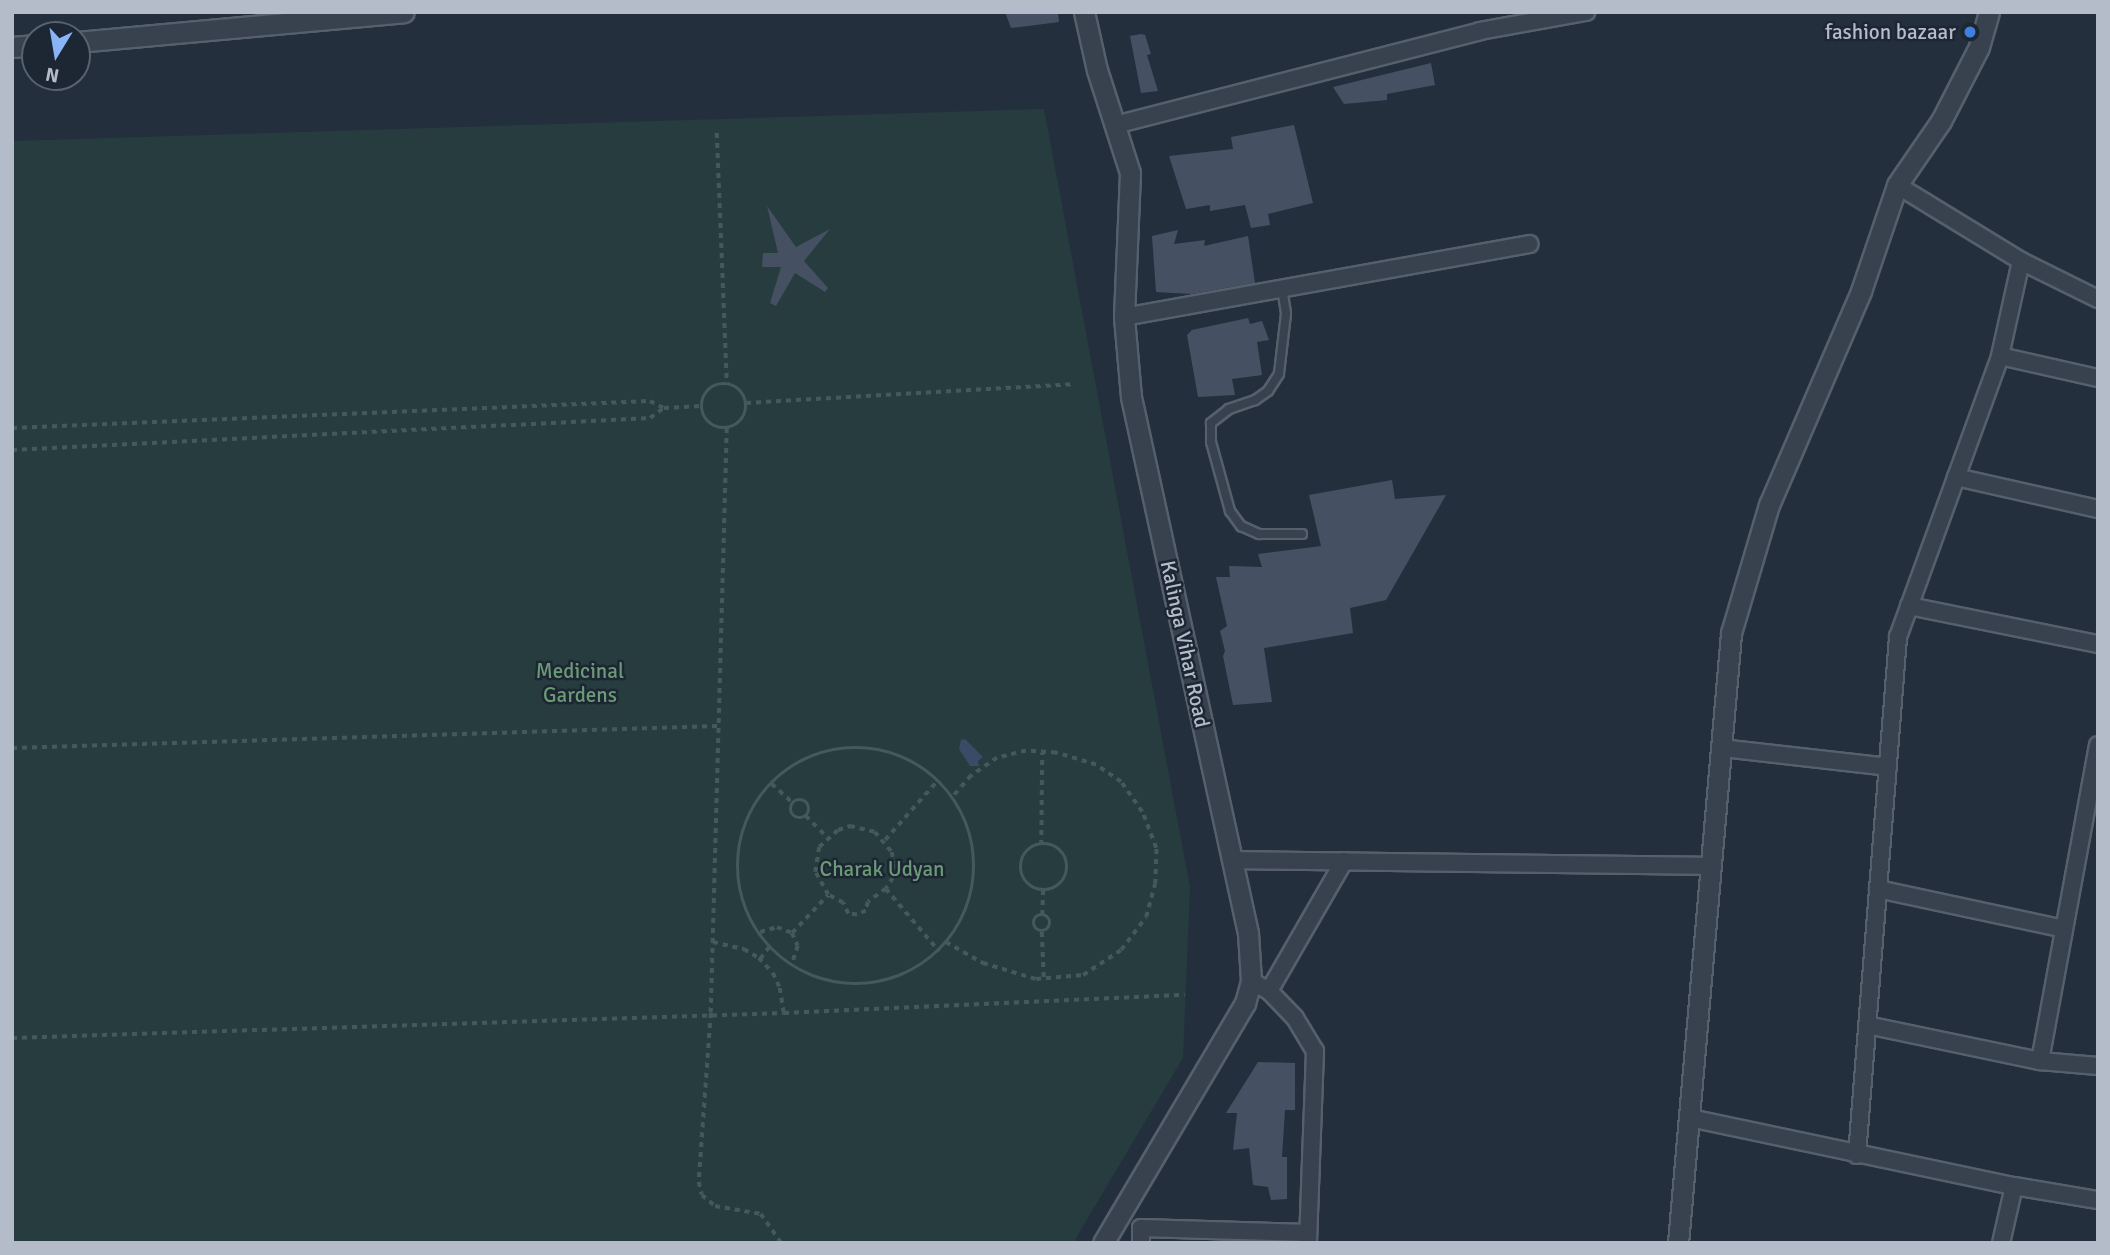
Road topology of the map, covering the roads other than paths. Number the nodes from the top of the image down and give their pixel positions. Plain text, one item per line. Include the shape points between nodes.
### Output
1 (404, 12) edge
2 (1084, 12) edge
3 (1586, 12) edge
4 (1989, 12) edge
5 (91, 41) edge
6 (1115, 125) junction
7 (1897, 185) junction
8 (1529, 244) dead end
9 (2021, 261) junction
10 (1282, 288) junction
11 (2098, 299) edge
12 (1124, 317) junction
13 (2000, 356) junction
14 (2098, 378) edge
15 (1956, 477) junction
16 (2098, 509) edge
17 (1302, 534) dead end
18 (1909, 606) junction
19 (2098, 645) edge
20 (2098, 745) edge
21 (1722, 748) junction
22 (1888, 766) junction
23 (1232, 860) junction
24 (1344, 861) junction
25 (1712, 866) junction
26 (1878, 889) junction
27 (2064, 929) junction
28 (1251, 981) junction
29 (1269, 991) junction
30 (1867, 1025) junction
31 (2040, 1061) junction
32 (2098, 1066) edge
33 (1689, 1118) junction
34 (1857, 1155) junction
35 (2014, 1186) junction
36 (2098, 1200) edge
37 (1308, 1238) edge
38 (1103, 1243) edge
39 (1141, 1243) edge
40 (1678, 1243) edge
41 (2001, 1243) edge

1 - 5 street
2 - 6 street, Kalinga Vihar Road
3 - 6 street via 1480,32
4 - 7 street via 1979,47 1941,121
6 - 12 street, Kalinga Vihar Road via 1130,173
7 - 9 street
7 - 21 street via 1861,291 1769,505 1731,633
8 - 10 street
9 - 11 street
9 - 13 street
10 - 12 street
10 - 17 lane via 1286,314 1279,374 1268,391 1211,423 1211,442 1230,511 1241,526 1259,534
12 - 23 street, Kalinga Vihar Road via 1131,397
13 - 14 street
13 - 15 street
15 - 16 street
15 - 18 street
18 - 19 street
18 - 22 street via 1898,638
20 - 27 street
21 - 22 street
21 - 25 street
22 - 26 street
23 - 24 street
23 - 28 street, Kalinga Vihar Road via 1248,933
24 - 25 street
24 - 29 street
25 - 33 street
26 - 27 street
26 - 30 street
27 - 31 street
28 - 29 street
28 - 38 street, Kalinga Vihar Road via 1245,1003
29 - 37 street via 1295,1018 1315,1051
30 - 31 street
30 - 34 street
31 - 32 street
33 - 34 street
33 - 40 street
34 - 35 street
35 - 36 street
35 - 41 street
37 - 39 street via 1141,1228

